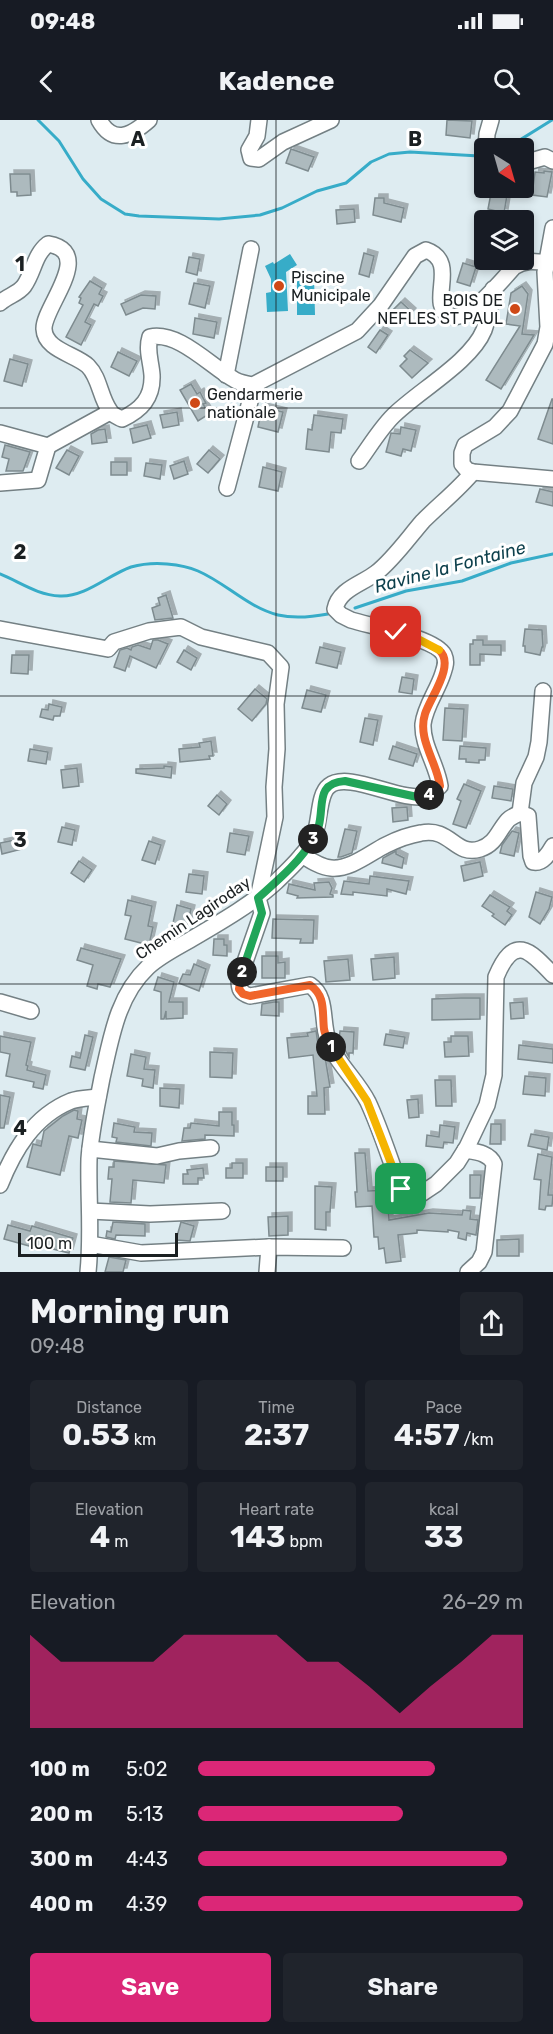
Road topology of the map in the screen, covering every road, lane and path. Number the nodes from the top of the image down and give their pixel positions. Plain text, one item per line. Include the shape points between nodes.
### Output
1 (99, 120) edge
2 (149, 120) edge
3 (259, 120) edge
4 (331, 120) edge
5 (491, 120) edge
6 (487, 138) edge
7 (534, 160) edge
8 (553, 161) edge
9 (553, 228) edge
10 (251, 249) dead end
11 (546, 263) junction
12 (493, 289) junction
13 (0, 303) edge
14 (226, 375) junction
15 (253, 385) junction
16 (110, 412) junction
17 (0, 433) edge
18 (48, 446) junction
19 (359, 461) dead end
20 (473, 472) junction
21 (553, 479) edge
22 (0, 483) edge
23 (227, 488) dead end
24 (0, 629) edge
25 (543, 691) dead end
26 (520, 813) junction
27 (553, 846) edge
28 (302, 855) junction
29 (258, 898) junction
30 (553, 975) edge
31 (0, 1002) edge
32 (32, 1011) dead end
33 (98, 1097) junction
34 (211, 1148) dead end
35 (90, 1149) junction
36 (465, 1150) junction
37 (0, 1185) edge
38 (90, 1211) junction
39 (222, 1211) dead end
40 (90, 1244) junction
41 (269, 1247) junction
42 (343, 1248) dead end
43 (88, 1272) edge
44 (267, 1272) edge
45 (468, 1272) edge

1 - 2 street via 114,136 123,136
3 - 4 street via 257,136 249,150 255,160
5 - 6 street
7 - 8 street via 545,157
9 - 11 street
10 - 14 street
11 - 12 street via 522,262
11 - 20 street via 545,344 510,411 495,427 465,445 462,464
12 - 15 street via 461,317 453,317 444,311 441,300 442,264 435,253 426,250 415,256 381,305 357,331
12 - 19 street via 484,332 475,345 392,417
13 - 16 street via 21,290 41,249 48,244 58,246 68,264 45,319 46,337 93,372
14 - 15 street
14 - 16 street via 172,338 150,337 147,347 152,377 148,397 138,412 122,419
15 - 23 street
16 - 18 street
17 - 18 street
18 - 22 street via 38,480
20 - 21 street
20 - 28 street, Chemin Lagiroday via 378,571 346,591 335,609 351,620 418,639 443,653 446,664 423,726 440,786 417,797 345,781 330,785 324,791 316,834
24 - 29 street via 108,649 114,642 148,631 181,627 201,637 268,653 281,667 276,704 275,817
25 - 26 street via 540,742 524,783
26 - 27 street via 528,816 533,862 542,860
26 - 28 street via 509,819 496,839 478,850 467,850 430,831 388,844 345,866 321,866
28 - 29 street, Chemin Lagiroday
29 - 33 street, Chemin Lagiroday via 166,954 138,978 115,1021
29 - 36 street via 262,913 239,989 250,996 310,985 320,995 324,1031 330,1046 367,1101 407,1197 436,1184
30 - 36 street via 521,950 510,952 502,962 496,976 492,1088
31 - 32 street
33 - 35 street, Chemin Lagiroday
33 - 37 street via 73,1101 51,1112 29,1131 12,1156
34 - 35 street via 157,1156
35 - 38 street, Chemin Lagiroday
36 - 45 street via 491,1157 494,1164 484,1252
38 - 39 street
38 - 40 street, Chemin Lagiroday
40 - 41 street via 141,1253
40 - 43 street, Chemin Lagiroday
41 - 42 street
41 - 44 street

